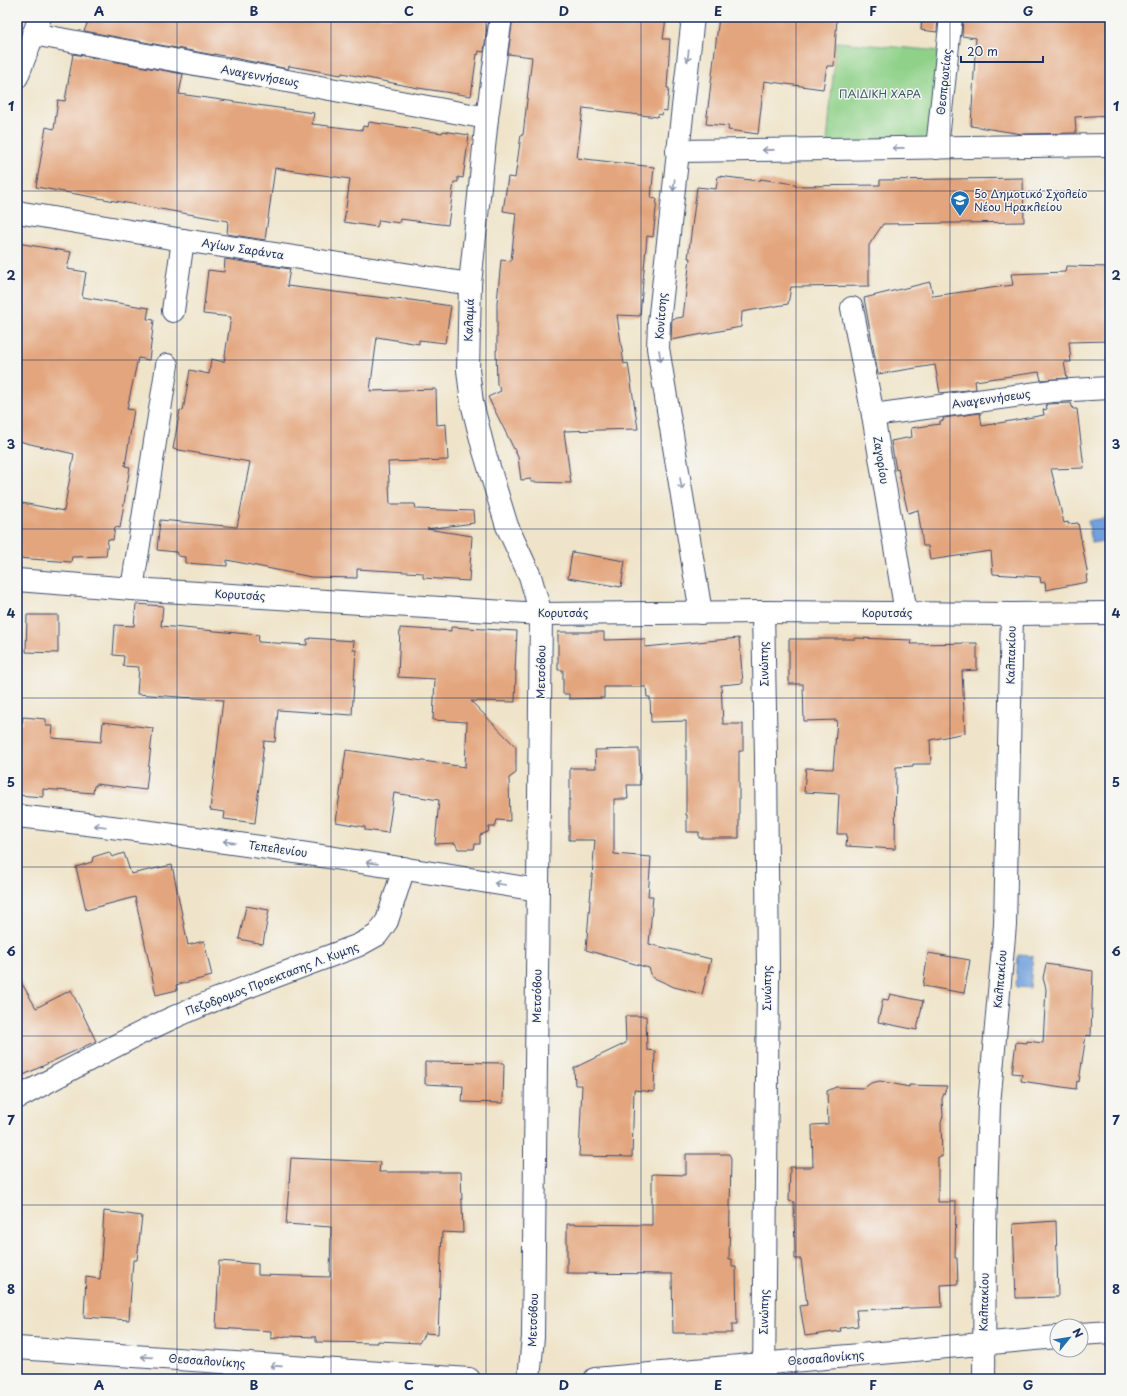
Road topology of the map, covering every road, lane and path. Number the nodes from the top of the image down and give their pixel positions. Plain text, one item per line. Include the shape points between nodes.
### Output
1 (501, 17) edge
2 (693, 17) edge
3 (951, 17) edge
4 (37, 26) edge
5 (17, 76) edge
6 (487, 118) junction
7 (1110, 144) edge
8 (937, 148) junction
9 (677, 151) junction
10 (17, 212) edge
11 (183, 240) junction
12 (470, 284) junction
13 (852, 308) dead end
14 (173, 312) dead end
15 (167, 365) dead end
16 (1110, 388) edge
17 (873, 415) junction
18 (17, 580) edge
19 (132, 589) junction
20 (763, 612) junction
21 (702, 613) junction
22 (906, 613) junction
23 (1110, 613) edge
24 (541, 614) junction
25 (1012, 614) junction
26 (17, 816) edge
27 (404, 868) junction
28 (538, 890) junction
29 (17, 1098) edge
30 (1110, 1332) edge
31 (1089, 1333) edge
32 (1049, 1338) edge
33 (984, 1343) junction
34 (17, 1348) edge
35 (764, 1371) edge
36 (469, 1379) edge
37 (529, 1379) edge
38 (595, 1379) edge
39 (984, 1379) edge

1 - 6 street, Καλαμά
2 -> 9 street, Κονίτσης
3 - 8 street, Θεσπρωτίας
4 - 5 street
4 - 6 street, Αναγεννήσεως
6 - 12 street, Καλαμά
7 - 8 street
8 -> 9 street
9 -> 21 street, Κονίτσης via 658,348
10 - 11 street, Αγίων Σαράντα
11 - 12 street, Αγίων Σαράντα
11 - 14 street
12 - 24 street, Καλαμά via 468,370 472,404 507,526 530,576
13 - 17 street, Ζαγορίου
15 - 19 street
16 - 17 street, Αναγεννήσεως via 1052,391
17 - 22 street, Ζαγορίου
18 - 19 street, Κορυτσάς
19 - 24 street, Κορυτσάς
20 - 21 street, Κορυτσάς
20 - 22 street, Κορυτσάς
20 - 35 street, Σινώπης via 768,968
21 - 24 street, Κορυτσάς
22 - 25 street, Κορυτσάς
23 - 25 street, Κορυτσάς
24 - 28 street, Μετσόβου
25 - 33 street, Καλπακίου via 1005,925 989,1106
27 -> 26 street, Τεπελενίου via 193,837
28 -> 27 street, Τεπελενίου
27 - 29 street, Πεζοδρομος Προεκτασης Λ. Κυμης via 388,921 377,936 171,1018
28 - 37 street, Μετσόβου via 533,1337
30 - 31 street
32 - 33 street, Θεσσαλονίκης
33 - 35 street, Θεσσαλονίκης
33 - 39 street, Καλπακίου
36 -> 34 street, Θεσσαλονίκης
35 - 38 street, Θεσσαλονίκης

